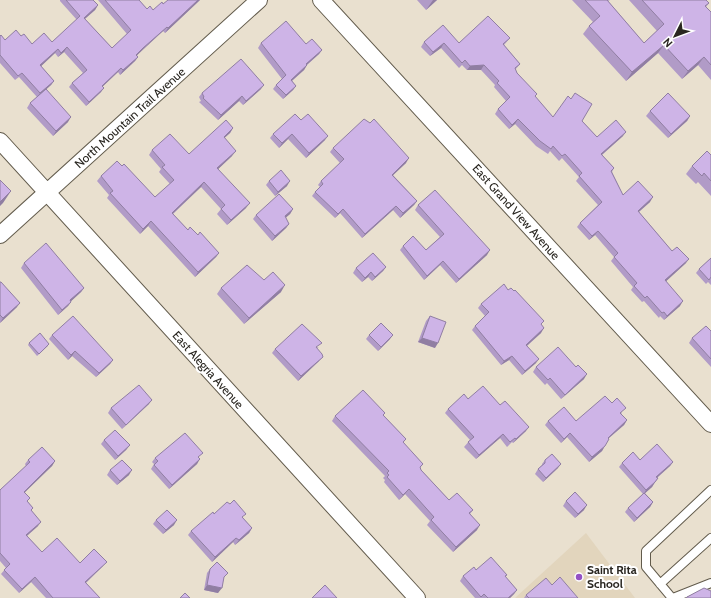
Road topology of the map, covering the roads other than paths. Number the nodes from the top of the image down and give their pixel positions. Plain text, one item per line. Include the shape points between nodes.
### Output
1 (259, 0) edge
2 (321, 0) edge
3 (0, 141) edge
4 (48, 193) junction
5 (0, 235) edge
6 (711, 424) edge
7 (711, 490) edge
8 (711, 538) edge
9 (711, 583) edge
10 (660, 584) junction
11 (417, 598) edge
12 (673, 598) edge

1 - 4 street, North Mountain Trail Avenue
2 - 6 street, East Grand View Avenue
3 - 4 street, East Alegria Avenue
4 - 5 street, North Mountain Trail Avenue
4 - 11 street, East Alegria Avenue via 313,487
7 - 10 lane via 646,551 646,567
8 - 10 lane
9 - 12 lane
10 - 12 lane

